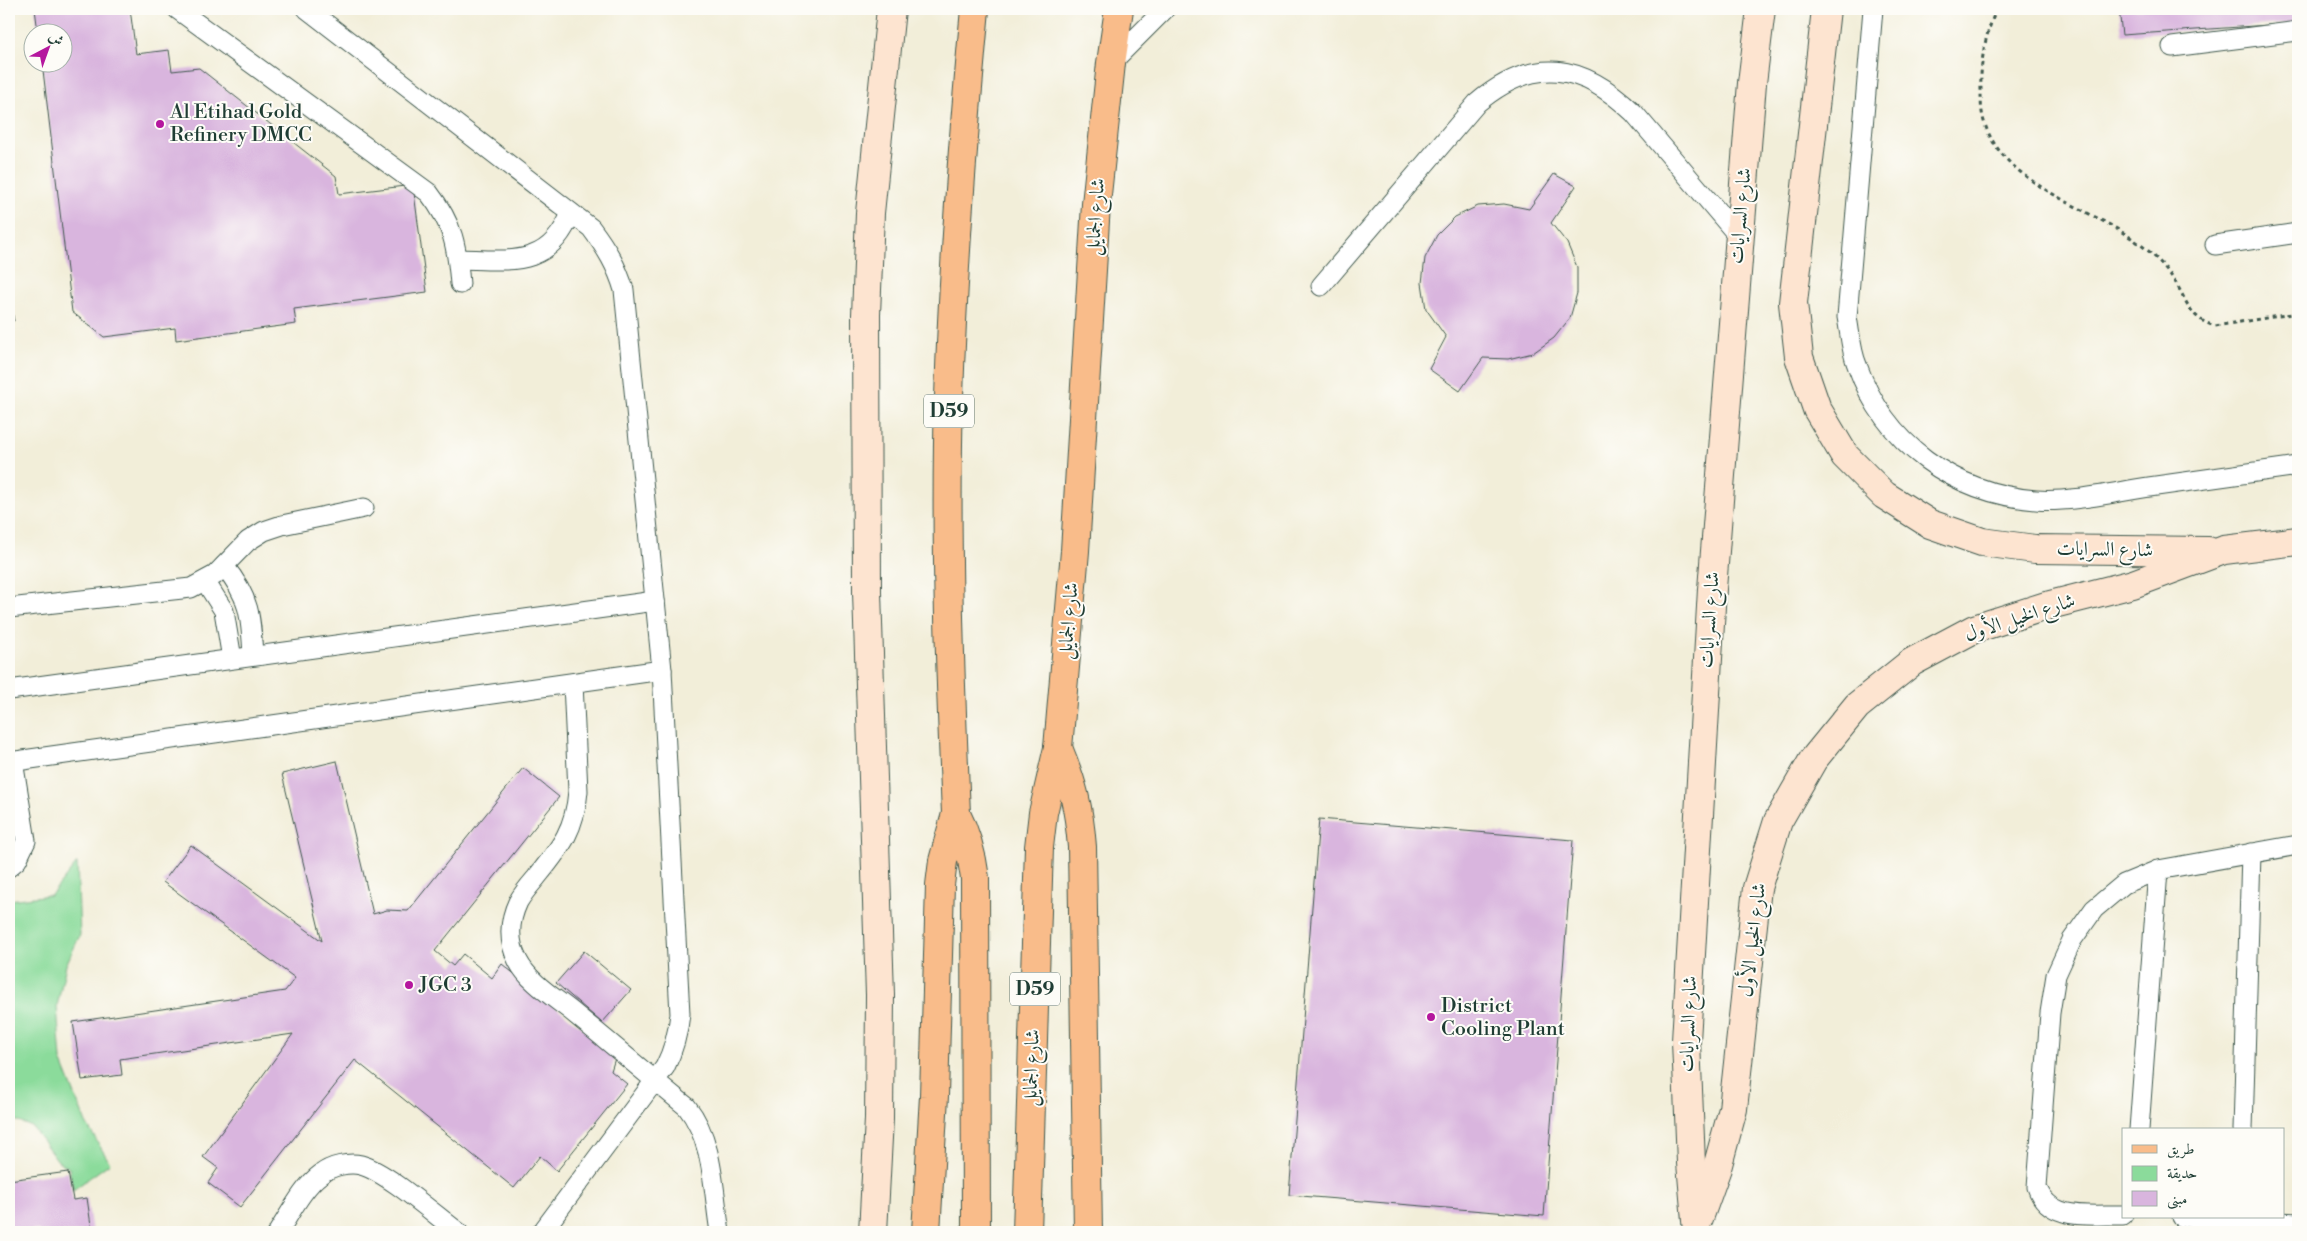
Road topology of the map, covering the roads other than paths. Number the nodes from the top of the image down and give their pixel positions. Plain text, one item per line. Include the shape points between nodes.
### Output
1 (177, 9) edge
2 (307, 9) edge
3 (891, 9) edge
4 (976, 9) edge
5 (1119, 9) edge
6 (1165, 9) edge
7 (1761, 9) edge
8 (1826, 9) edge
9 (1873, 9) edge
10 (2298, 31) edge
11 (2172, 48) dead end
12 (1110, 63) junction
13 (571, 213) junction
14 (2298, 233) edge
15 (1740, 238) junction
16 (2215, 246) dead end
17 (458, 259) junction
18 (460, 284) dead end
19 (1321, 286) dead end
20 (2298, 466) edge
21 (364, 508) dead end
22 (2298, 541) edge
23 (2224, 550) junction
24 (224, 566) junction
25 (205, 581) junction
26 (655, 601) junction
27 (9, 608) edge
28 (253, 656) junction
29 (232, 659) junction
30 (662, 670) junction
31 (573, 683) junction
32 (9, 690) edge
33 (1058, 748) junction
34 (11, 762) edge
35 (956, 814) junction
36 (2298, 845) edge
37 (2251, 853) junction
38 (9, 867) edge
39 (2158, 870) junction
40 (655, 1080) junction
41 (2139, 1128) edge
42 (2243, 1128) edge
43 (2122, 1215) edge
44 (2212, 1218) edge
45 (2241, 1219) edge
46 (2298, 1223) edge
47 (1697, 1228) edge
48 (278, 1232) edge
49 (458, 1232) edge
50 (542, 1232) edge
51 (720, 1232) edge
52 (873, 1232) edge
53 (926, 1232) edge
54 (976, 1232) edge
55 (1027, 1232) edge
56 (1088, 1232) edge

1 - 17 lane via 429,193 444,212 454,235
2 - 13 lane
3 - 52 main road via 870,214 866,315 867,592 880,994 879,1119
4 - 35 main road, D59 via 965,120 949,397 948,556
5 - 12 main road, شارع الجمايل / D59
6 - 12 lane
7 - 15 main road, شارع السرايات
8 - 23 main road, شارع السرايات via 1793,303 1799,357 1817,409 1845,456 1884,495 1930,524 1982,542 2036,550
9 - 20 lane via 1847,317 1856,364 1877,408 1907,445 1946,474 1990,493 2038,500
10 - 11 lane
12 - 33 main road, شارع الجمايل / D59 via 1096,204 1075,551
13 - 17 lane via 564,230 552,245 536,255 517,260
13 - 26 lane via 606,246 624,290
14 - 16 lane
15 - 19 lane via 1616,95 1595,81 1570,72 1544,70 1496,86 1477,103
15 - 47 main road, شارع السرايات via 1712,588 1686,1041
17 - 18 lane
21 - 24 lane via 264,531 248,541
22 - 23 main road, شارع الخيل الأول
23 - 47 main road, شارع الخيل الأول via 2133,584 2046,606 1974,629 1912,662 1864,700 1812,760 1778,821 1757,888 1733,1109
24 - 25 lane
24 - 28 lane via 248,604
25 - 27 lane via 191,588
25 - 29 lane via 224,611
26 - 28 lane
26 - 30 lane
28 - 29 lane
29 - 32 lane
30 - 31 lane
30 - 40 lane via 680,1014 673,1050
31 - 34 lane
31 - 40 lane via 577,808 566,840 518,901 510,931 512,947 518,962 533,980
33 - 55 main road, شارع الجمايل / D59 via 1039,847
33 - 56 main road via 1072,782 1082,847
34 - 38 lane via 26,841 17,860
35 - 53 main road via 940,885 934,1096
35 - 54 main road, D59 via 966,834 975,878
36 - 37 lane
37 - 39 lane
37 - 42 lane
39 - 41 lane
39 - 43 lane via 2124,884 2094,909 2072,940 2060,966 2050,1012 2037,1177 2040,1197 2047,1206 2066,1214
40 - 50 lane
40 - 51 lane via 687,1107 701,1128
44 - 45 lane
45 - 46 lane
48 - 49 lane via 321,1174 340,1165 360,1165 378,1173

